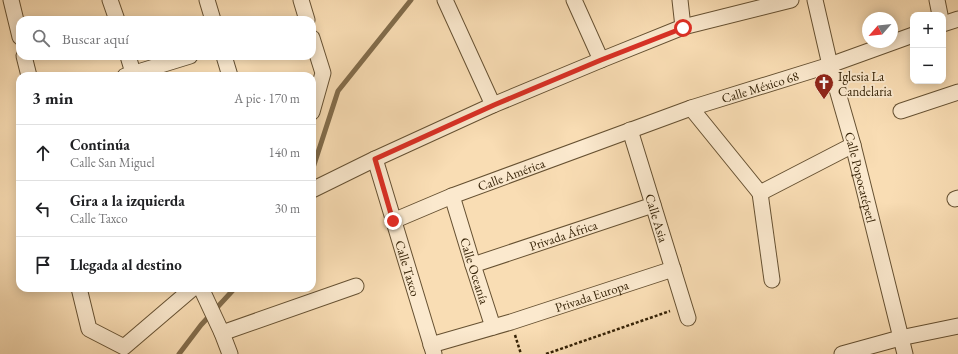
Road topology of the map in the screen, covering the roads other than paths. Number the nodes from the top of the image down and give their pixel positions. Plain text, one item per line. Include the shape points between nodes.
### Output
1 (11, 0) edge
2 (110, 0) edge
3 (207, 0) edge
4 (301, 0) edge
5 (445, 0) edge
6 (574, 0) edge
7 (680, 0) edge
8 (791, 0) edge
9 (815, 0) edge
10 (937, 0) edge
11 (939, 12) edge
12 (116, 16) edge
13 (212, 16) edge
14 (306, 16) edge
15 (958, 19) edge
16 (16, 21) edge
17 (946, 23) edge
18 (683, 28) junction
19 (910, 36) edge
20 (316, 52) edge
21 (25, 60) edge
22 (129, 60) edge
23 (178, 60) edge
24 (225, 60) edge
25 (601, 60) junction
26 (830, 65) junction
27 (28, 72) edge
28 (131, 72) edge
29 (140, 72) edge
30 (229, 72) edge
31 (958, 92) edge
32 (316, 96) edge
33 (494, 105) junction
34 (691, 108) junction
35 (901, 111) dead end
36 (630, 130) junction
37 (853, 145) junction
38 (375, 159) junction
39 (316, 188) edge
40 (760, 193) junction
41 (452, 196) junction
42 (653, 205) junction
43 (393, 221) junction
44 (473, 265) junction
45 (673, 268) junction
46 (772, 280) dead end
47 (356, 286) dead end
48 (80, 292) edge
49 (194, 292) edge
50 (200, 292) edge
51 (686, 312) road end
52 (958, 326) edge
53 (218, 327) junction
54 (493, 327) junction
55 (900, 338) junction
56 (433, 350) edge
57 (230, 354) edge
58 (842, 354) edge
59 (905, 354) edge

1 - 16 street
2 - 12 street
3 - 13 street
4 - 14 street
5 - 33 street
6 - 25 street
7 - 18 street
8 - 18 street
9 - 26 street, Calle Popocatépetl
10 - 11 street
15 - 17 street
18 - 25 street
19 - 26 street, Calle México 68
20 - 32 street via 322,73
21 - 27 street
22 - 28 street
23 - 29 street
24 - 30 street
25 - 33 street
26 - 34 street, Calle México 68
26 - 37 street, Calle Popocatépetl
31 - 35 street
33 - 38 street
34 - 36 street, Calle México 68
34 - 40 street
36 - 41 street, Calle América
36 - 42 street, Calle Asia
37 - 40 street
37 - 55 street, Calle Popocatépetl
38 - 39 street
38 - 43 street, Calle Taxco
40 - 46 street
41 - 43 street, Calle América
41 - 44 street, Calle Oceanía
42 - 44 street, Privada África
42 - 45 street, Calle Asia
43 - 56 street, Calle Taxco
44 - 54 street, Calle Oceanía
45 - 51 street, Calle Asia
45 - 54 street, Privada Europa
47 - 53 street
48 - 49 street via 89,329 124,347
50 - 53 street
52 - 55 street
53 - 57 street
54 - 56 street
55 - 58 street
55 - 59 street, Calle Popocatépetl

